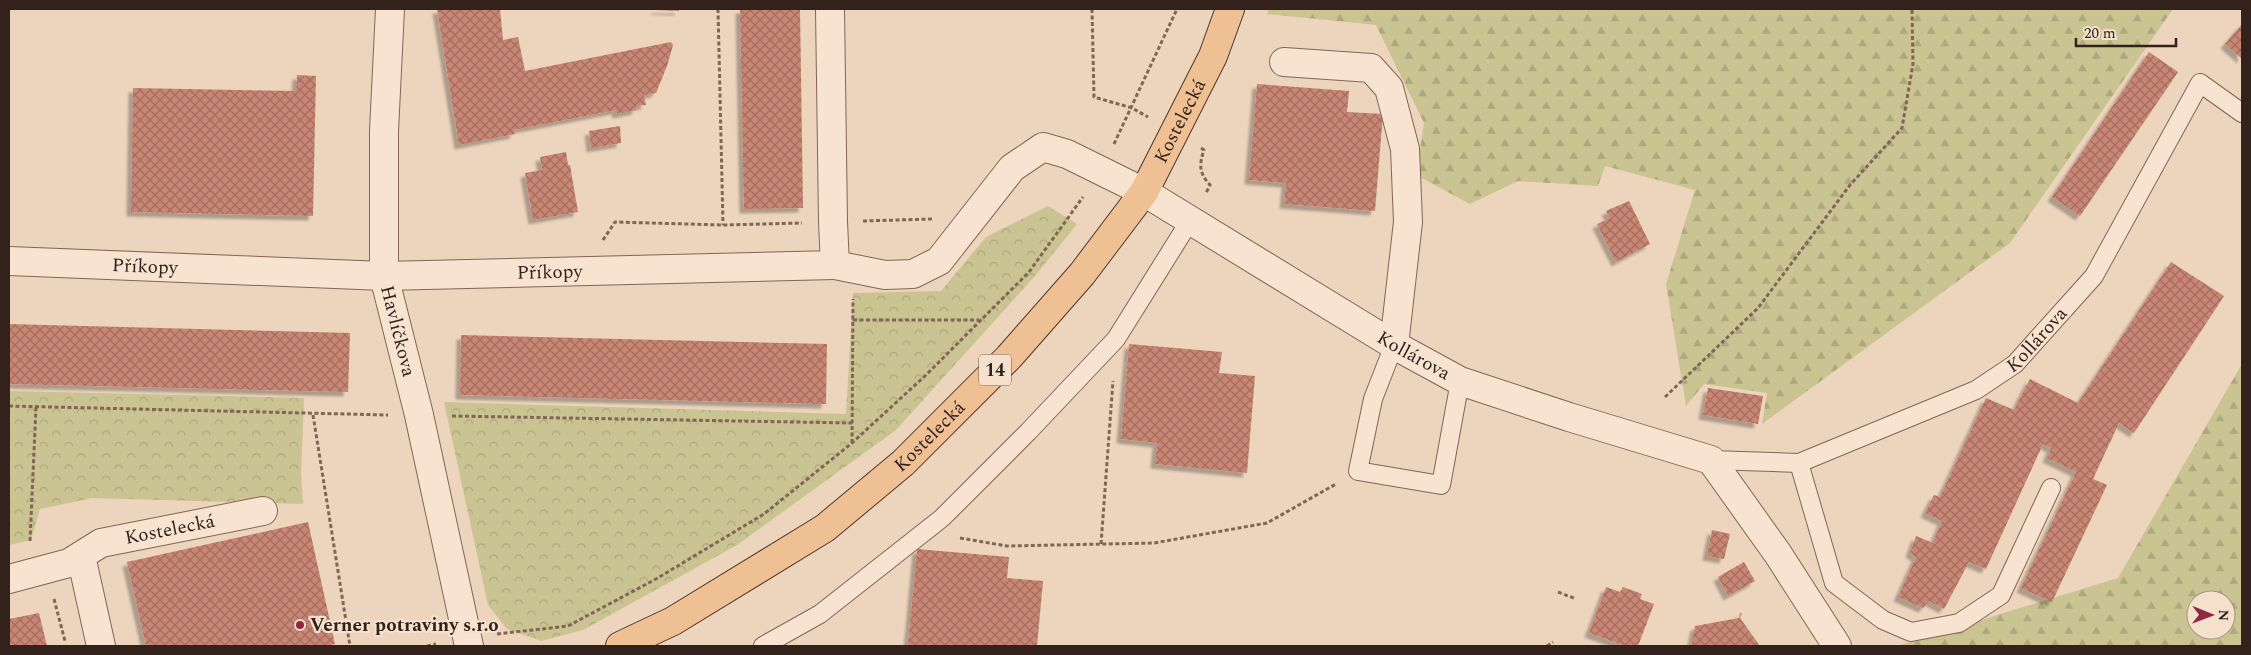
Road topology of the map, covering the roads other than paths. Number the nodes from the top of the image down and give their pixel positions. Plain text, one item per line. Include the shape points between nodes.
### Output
1 (390, 9) edge
2 (830, 9) edge
3 (1230, 9) edge
4 (1284, 62) dead end
5 (2242, 113) edge
6 (1144, 192) junction
7 (972, 217) joint
8 (1191, 219) junction
9 (9, 262) edge
10 (844, 267) junction
11 (384, 276) junction
12 (1394, 345) junction
13 (1460, 381) junction
14 (1711, 460) junction
15 (1799, 463) junction
16 (2051, 488) dead end
17 (263, 511) dead end
18 (81, 556) junction
19 (14, 578) edge
20 (478, 641) edge
21 (101, 646) edge
22 (620, 646) edge
23 (763, 646) edge
24 (1837, 646) edge

1 - 11 street, Havlíčkova via 384,131
2 - 10 street via 833,222
3 - 6 main road, Kostelecká / 14 via 1212,56
4 - 12 street via 1371,68 1389,88 1405,149 1408,222
5 - 15 lane, Kollárova via 2200,83 2094,276 2015,364 1976,390
6 - 7 street, Kollárova via 1067,154 1042,146 1012,168
6 - 8 street, Kollárova
6 - 22 main road, Kostelecká / 14 via 1082,274 1022,342 903,463 825,528 673,621
7 - 10 street, Příkopy via 939,260 913,274 885,274
8 - 12 street, Kollárova
8 - 23 lane via 1116,339 1022,439 926,531 820,614
9 - 11 street, Příkopy
10 - 11 street, Příkopy
11 - 20 street, Havlíčkova
12 - 13 street, Kollárova
12 - 13 lane via 1373,399 1358,471 1441,485
13 - 14 street, Kollárova
14 - 15 lane, Kollárova
14 - 24 street via 1778,554
15 - 16 lane via 1834,582 1883,620 1911,632 1959,623 2001,595
17 - 18 street, Kostelecká via 101,543
18 - 19 street, Kostelecká via 69,564
18 - 21 street

